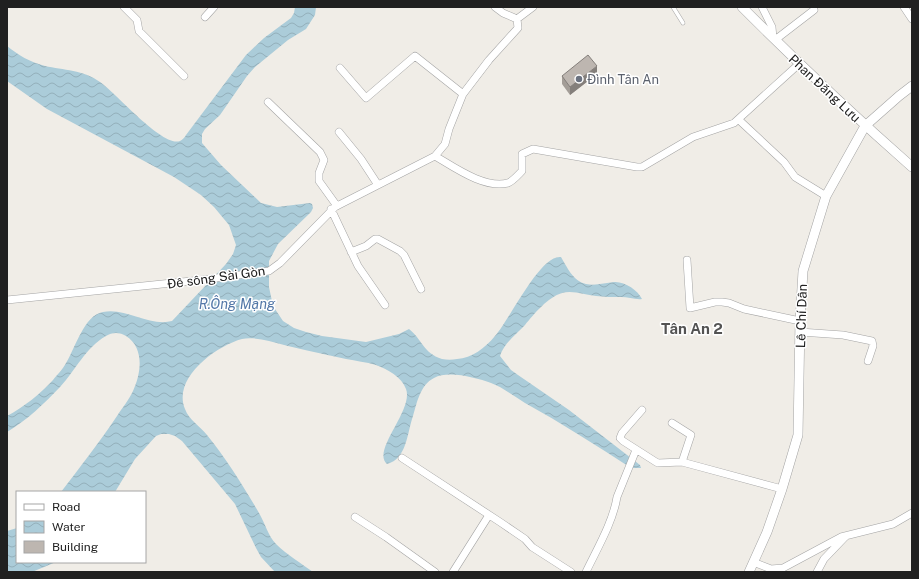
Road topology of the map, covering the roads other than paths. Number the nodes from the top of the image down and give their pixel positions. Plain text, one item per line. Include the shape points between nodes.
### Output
1 (124, 7) edge
2 (214, 7) edge
3 (495, 7) edge
4 (533, 7) edge
5 (673, 7) edge
6 (742, 7) edge
7 (762, 7) edge
8 (904, 7) edge
9 (814, 10) dead end
10 (205, 17) dead end
11 (517, 19) junction
12 (912, 19) edge
13 (683, 23) dead end
14 (774, 39) junction
15 (799, 64) junction
16 (340, 68) dead end
17 (184, 76) dead end
18 (912, 86) edge
19 (463, 94) junction
20 (268, 102) dead end
21 (739, 120) junction
22 (865, 126) junction
23 (340, 132) dead end
24 (435, 156) junction
25 (912, 167) edge
26 (378, 185) junction
27 (826, 196) junction
28 (334, 207) junction
29 (351, 252) junction
30 (687, 260) dead end
31 (421, 289) dead end
32 (7, 300) edge
33 (385, 305) dead end
34 (800, 321) junction
35 (800, 332) junction
36 (868, 360) dead end
37 (642, 410) dead end
38 (672, 423) dead end
39 (636, 450) junction
40 (402, 458) dead end
41 (682, 462) junction
42 (782, 489) junction
43 (912, 513) edge
44 (489, 515) junction
45 (355, 517) dead end
46 (847, 535) junction
47 (754, 562) junction
48 (435, 572) edge
49 (453, 572) edge
50 (571, 572) edge
51 (586, 572) edge
52 (749, 572) edge
53 (817, 572) edge

1 - 17 street via 137,20 139,31
2 - 10 street
3 - 11 street
4 - 11 street
5 - 13 lane
6 - 14 street, Phan Đăng Lưu
7 - 14 street via 772,27
8 - 12 street
9 - 14 street
11 - 19 street via 518,28
14 - 15 street, Phan Đăng Lưu
15 - 21 street
15 - 22 street, Phan Đăng Lưu
16 - 19 street via 366,98 415,56
18 - 22 street, Lê Chí Dân
19 - 24 street via 445,144
20 - 28 street via 320,152 324,160 319,182
21 - 24 street via 729,126 693,137 642,167 527,150 522,154 522,171 509,182 500,184 466,174
21 - 27 street via 784,162 795,177
22 - 25 street, Phan Đăng Lưu
22 - 27 street, Lê Chí Dân
23 - 26 street
24 - 26 street, Đê sông Sài Gòn
26 - 28 street, Đê sông Sài Gòn
27 - 34 street, Lê Chí Dân via 803,271
28 - 29 street
28 - 32 street, Đê sông Sài Gòn via 280,263 269,271
29 - 31 street via 378,239 404,255
29 - 33 street
30 - 34 street via 690,308 722,302
34 - 35 street, Lê Chí Dân
35 - 36 street via 843,335 872,341 873,346
35 - 42 street, Lê Chí Dân via 798,435
37 - 39 street via 620,438
38 - 41 street via 691,436
39 - 41 street via 658,463
39 - 51 street via 607,528
40 - 44 street
41 - 42 street
42 - 47 street, Lê Chí Dân
43 - 46 street via 893,524
44 - 49 street
44 - 50 street
45 - 48 street
46 - 47 street via 783,568 771,569
46 - 53 street via 824,559
47 - 52 street, Lê Chí Dân

